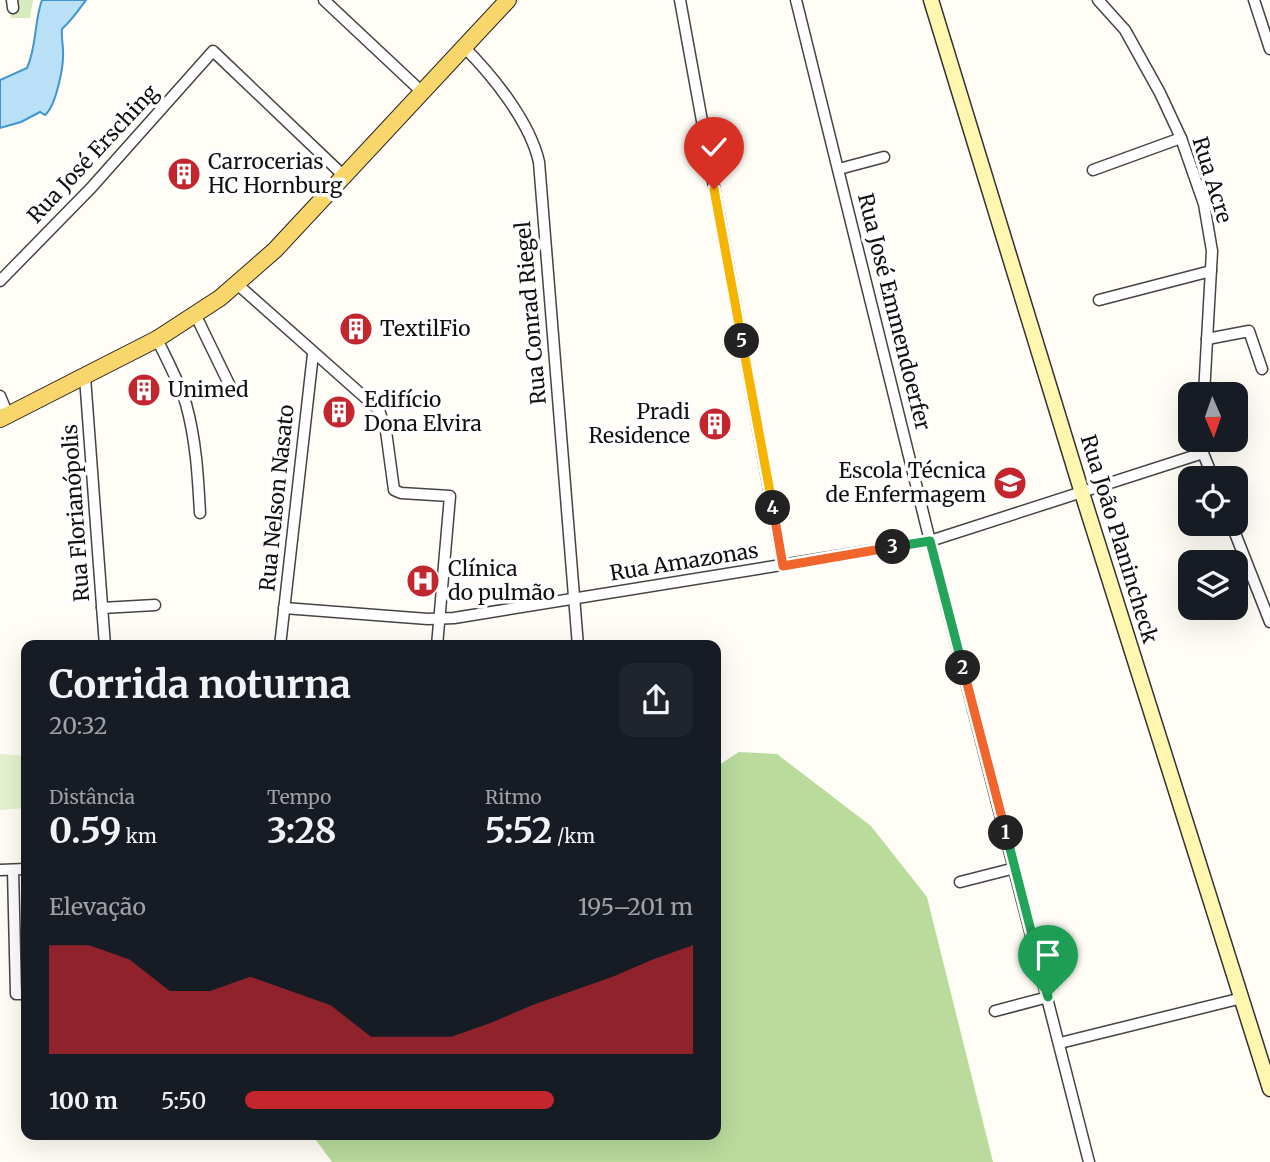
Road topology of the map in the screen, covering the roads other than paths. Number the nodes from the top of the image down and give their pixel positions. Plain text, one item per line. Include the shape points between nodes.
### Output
1 (324, 0) edge
2 (508, 0) edge
3 (680, 0) edge
4 (796, 0) edge
5 (931, 0) edge
6 (1097, 0) edge
7 (1254, 0) edge
8 (464, 47) junction
9 (1270, 49) edge
10 (422, 92) junction
11 (1181, 138) junction
12 (884, 157) dead end
13 (839, 169) junction
14 (1093, 170) dead end
15 (344, 176) junction
16 (1212, 271) junction
17 (0, 281) edge
18 (237, 284) junction
19 (1099, 300) dead end
20 (195, 314) junction
21 (158, 339) junction
22 (1207, 339) junction
23 (313, 354) junction
24 (1262, 369) dead end
25 (85, 377) junction
26 (1205, 382) edge
27 (230, 386) dead end
28 (0, 396) edge
29 (4, 417) edge
30 (1203, 453) joint
31 (1208, 466) edge
32 (1082, 494) junction
33 (200, 513) dead end
34 (1236, 536) edge
35 (930, 541) junction
36 (783, 566) junction
37 (573, 599) junction
38 (155, 605) dead end
39 (102, 608) junction
40 (284, 608) junction
41 (439, 619) junction
42 (1269, 619) edge
43 (105, 640) edge
44 (281, 640) edge
45 (437, 640) edge
46 (577, 640) edge
47 (1015, 868) junction
48 (21, 869) edge
49 (0, 870) edge
50 (13, 870) junction
51 (960, 882) dead end
52 (21, 994) edge
53 (1048, 997) junction
54 (1242, 998) junction
55 (995, 1010) dead end
56 (1060, 1043) junction
57 (1270, 1089) edge
58 (1089, 1162) edge

1 - 10 street
2 - 8 main road
3 - 36 street
4 - 13 street, Rua José Emmendoerfer
5 - 32 main road, Rua João Planincheck
6 - 11 street, Rua Acre via 1125,30
7 - 9 street
8 - 10 main road
8 - 37 street, Rua Conrad Riegel via 491,77 530,135 539,162
10 - 15 main road
11 - 14 street
11 - 16 street, Rua Acre via 1203,204
12 - 13 street
13 - 35 street, Rua José Emmendoerfer
15 - 17 street, Rua José Ersching via 213,51 91,188
15 - 18 main road
16 - 19 street
16 - 22 street, Rua Acre
18 - 20 main road
18 - 23 street
20 - 21 main road
20 - 27 street
21 - 25 main road
21 - 33 street via 191,422
22 - 24 street via 1250,331
22 - 26 street, Rua Acre
23 - 40 street, Rua Nelson Nasato
23 - 41 street via 379,410 394,490 450,496
25 - 29 main road
25 - 39 street, Rua Florianópolis
28 - 29 street
30 - 31 street
30 - 32 street, Rua Amazonas
32 - 35 street, Rua Amazonas
32 - 54 main road, Rua João Planincheck
34 - 42 street
35 - 36 street, Rua Amazonas
35 - 47 street, Rua José Emmendoerfer
36 - 37 street, Rua Amazonas
37 - 41 street, Rua Amazonas
37 - 46 street, Rua Conrad Riegel
38 - 39 street
39 - 43 street, Rua Florianópolis
40 - 41 street, Rua Amazonas
40 - 44 street, Rua Nelson Nasato
41 - 45 street
47 - 51 street
47 - 53 street, Rua José Emmendoerfer
48 - 50 street
49 - 50 street
50 - 52 street via 16,994
53 - 55 street
53 - 56 street, Rua José Emmendoerfer
54 - 56 street
54 - 57 main road, Rua João Planincheck
56 - 58 street, Rua José Emmendoerfer

